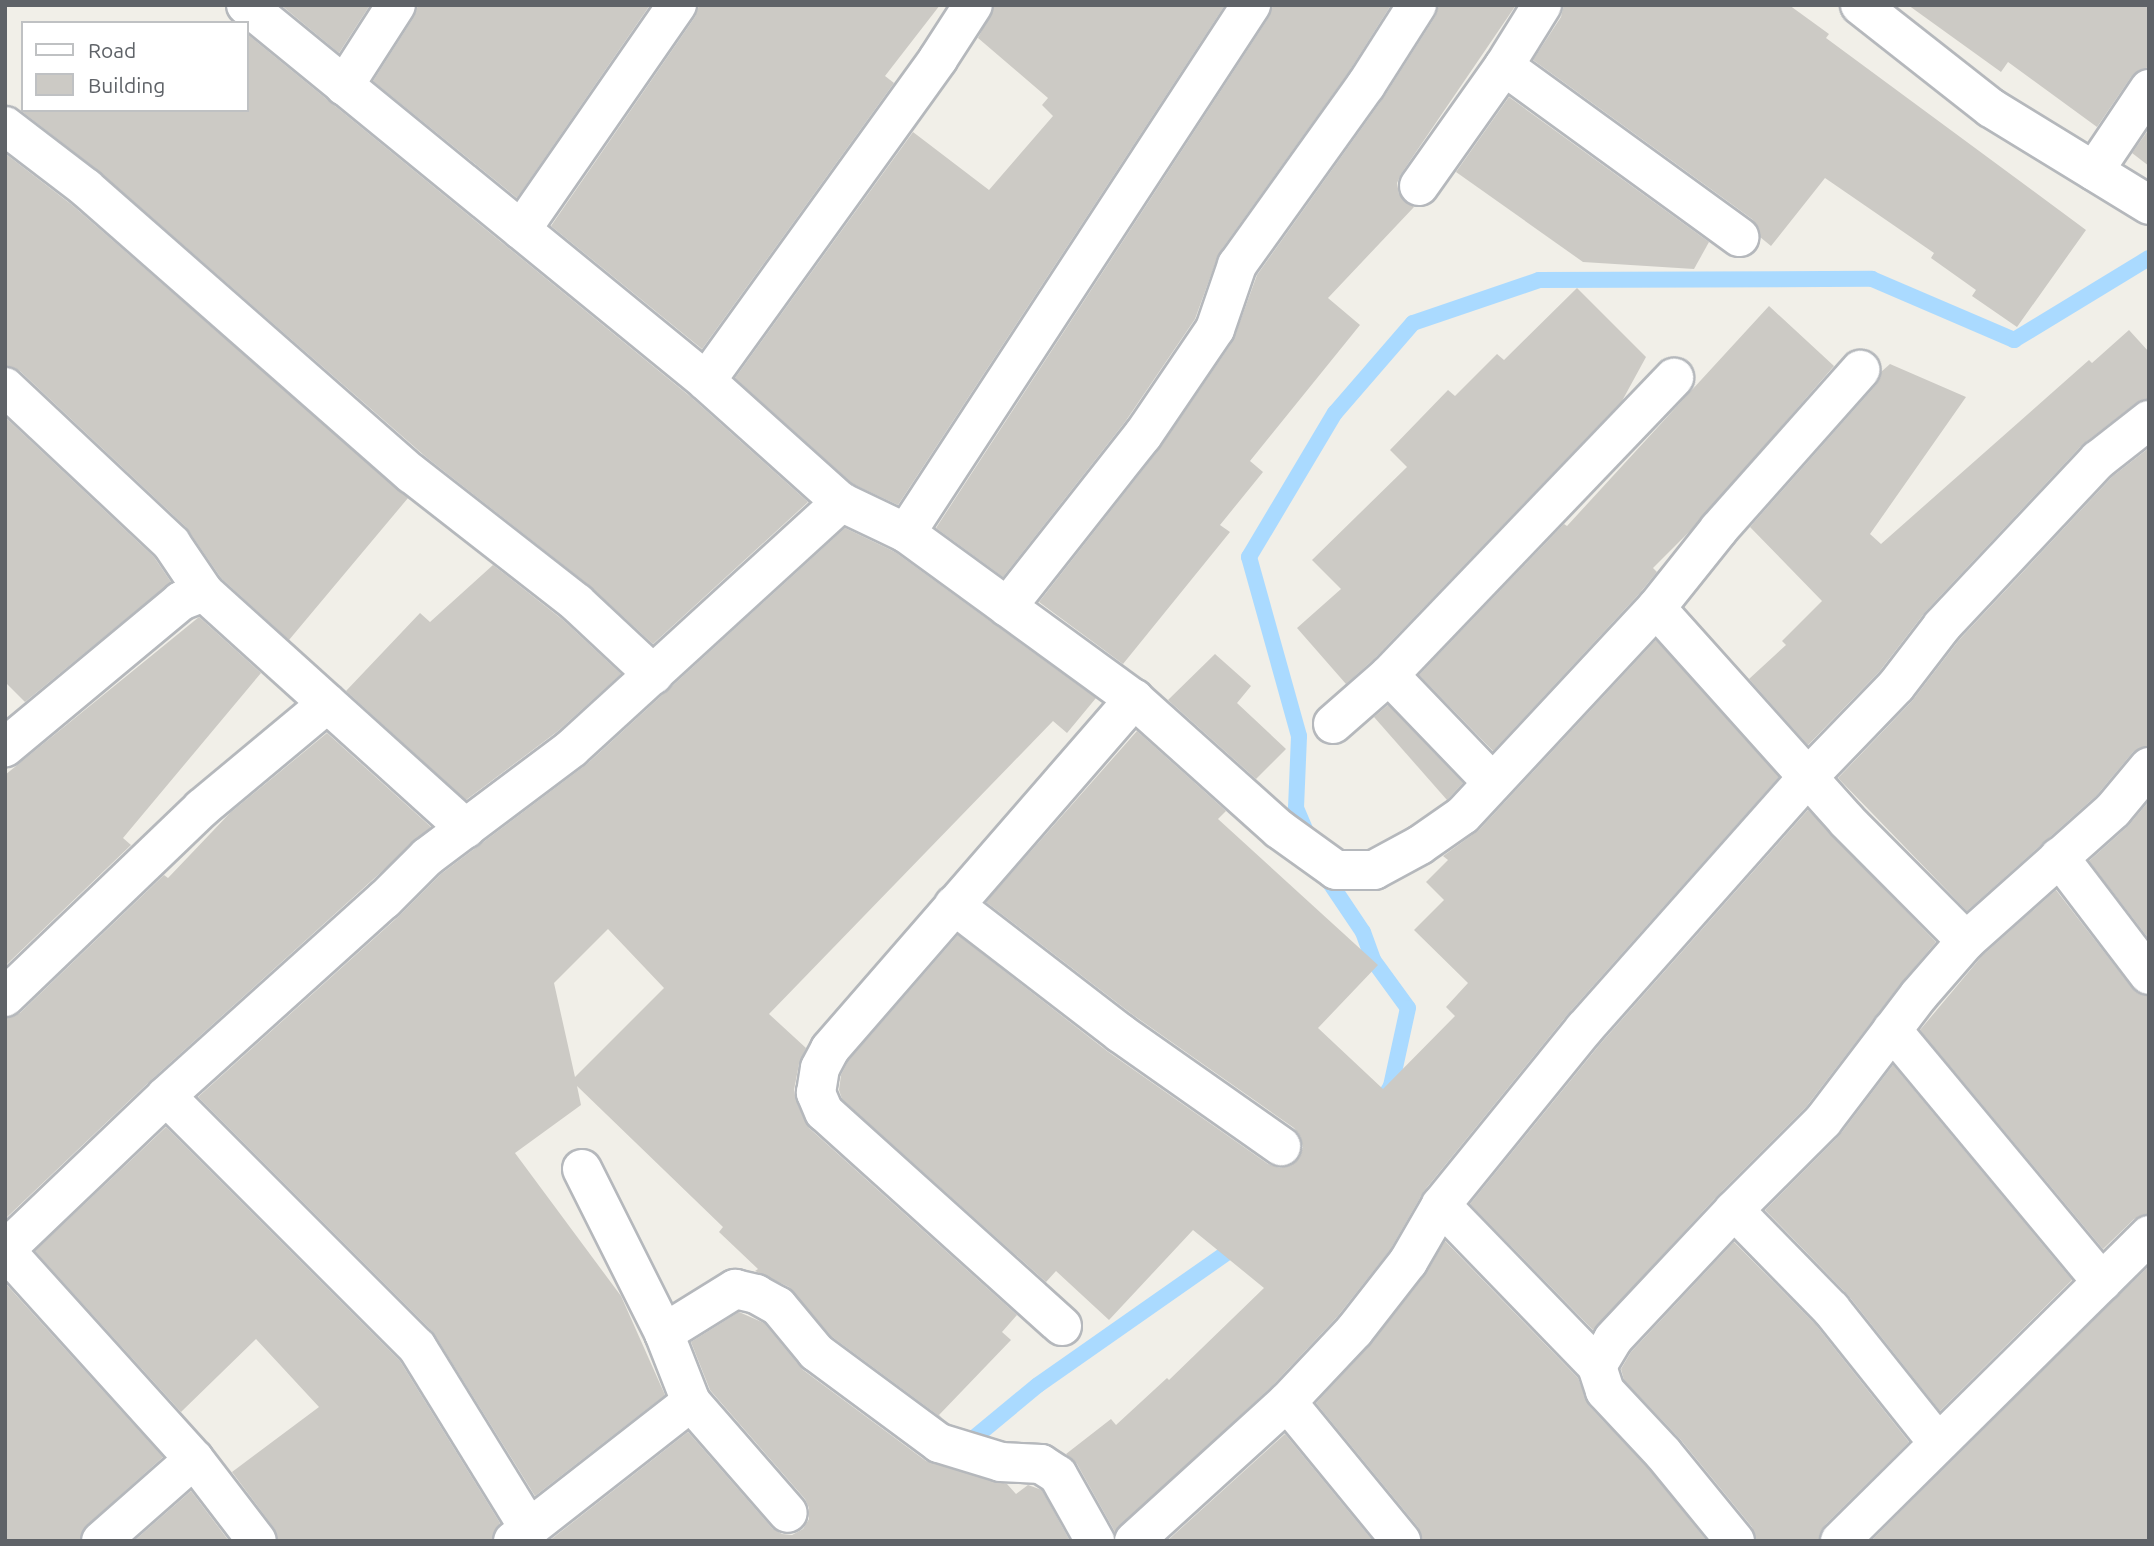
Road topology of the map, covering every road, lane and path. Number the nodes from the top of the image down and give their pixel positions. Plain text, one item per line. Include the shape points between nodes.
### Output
1 (246, 5) edge
2 (396, 5) edge
3 (677, 5) edge
4 (973, 5) edge
5 (1251, 5) edge
6 (1417, 5) edge
7 (1542, 5) edge
8 (1879, 10) edge
9 (1504, 66) junction
10 (344, 86) junction
11 (2149, 89) edge
12 (5, 126) edge
13 (2094, 171) junction
14 (1419, 186) dead end
15 (2149, 205) edge
16 (520, 230) junction
17 (1739, 237) dead end
18 (1860, 370) dead end
19 (1674, 378) dead end
20 (706, 381) junction
21 (5, 387) edge
22 (2149, 420) edge
23 (841, 502) junction
24 (906, 533) junction
25 (204, 592) junction
26 (1007, 607) junction
27 (1656, 608) junction
28 (654, 675) junction
29 (1389, 676) junction
30 (1134, 699) junction
31 (327, 704) junction
32 (1332, 724) dead end
33 (12, 727) edge
34 (2149, 767) edge
35 (1809, 776) junction
36 (1491, 781) junction
37 (466, 829) junction
38 (2059, 857) junction
39 (954, 905) junction
40 (1966, 941) junction
41 (2149, 975) edge
42 (5, 997) edge
43 (1892, 1030) junction
44 (166, 1096) junction
45 (1281, 1146) dead end
46 (582, 1169) dead end
47 (1441, 1205) junction
48 (1734, 1210) junction
49 (2149, 1235) edge
50 (5, 1250) edge
51 (2102, 1282) junction
52 (1062, 1326) dead end
53 (664, 1333) junction
54 (1597, 1366) junction
55 (691, 1402) junction
56 (1287, 1402) junction
57 (1938, 1443) junction
58 (194, 1459) junction
59 (788, 1513) dead end
60 (520, 1534) edge
61 (101, 1541) edge
62 (257, 1541) edge
63 (1095, 1541) edge
64 (1134, 1541) edge
65 (1402, 1541) edge
66 (1735, 1541) edge
67 (1840, 1541) edge

1 - 10 street
2 - 10 street
3 - 16 street
4 - 20 street
5 - 24 street
6 - 26 street via 1366,85 1237,265 1215,329 1172,393
7 - 9 street
8 - 13 street via 1991,108
9 - 14 street
9 - 17 street
10 - 16 street
11 - 13 street
12 - 28 street via 86,188 412,474 577,603
13 - 15 street
16 - 20 street
18 - 27 street via 1719,529
19 - 29 street
20 - 23 street
21 - 25 street via 171,543
22 - 35 street via 2098,460
23 - 24 street
23 - 28 street
24 - 26 street
25 - 31 street
25 - 33 street via 181,601
26 - 30 street
27 - 35 street
27 - 36 street
28 - 37 street via 572,748
29 - 32 street
29 - 36 street
30 - 36 street via 1303,847 1336,870 1374,870 1420,845 1463,815
30 - 39 street
31 - 37 street
31 - 42 street via 202,808
34 - 38 street via 2113,810
35 - 40 street
35 - 47 street via 1584,1029
37 - 44 street via 427,857
38 - 40 street
38 - 41 street
39 - 45 street via 1121,1033
39 - 52 street via 830,1049 820,1068 816,1093 824,1112
40 - 43 street
43 - 48 street via 1823,1121
43 - 51 street
44 - 50 street
44 - 60 street via 417,1347
46 - 53 street
47 - 54 street
47 - 56 street via 1408,1262 1354,1331
48 - 54 street via 1613,1339
48 - 57 street via 1831,1309
49 - 51 street
50 - 58 street
51 - 57 street
53 - 55 street
53 - 63 street via 735,1289 756,1294 778,1306 816,1352 939,1443 1001,1462 1041,1464 1058,1475
54 - 66 street via 1605,1391
55 - 59 street
55 - 60 street
56 - 64 street
56 - 65 street
57 - 67 street
58 - 61 street
58 - 62 street

